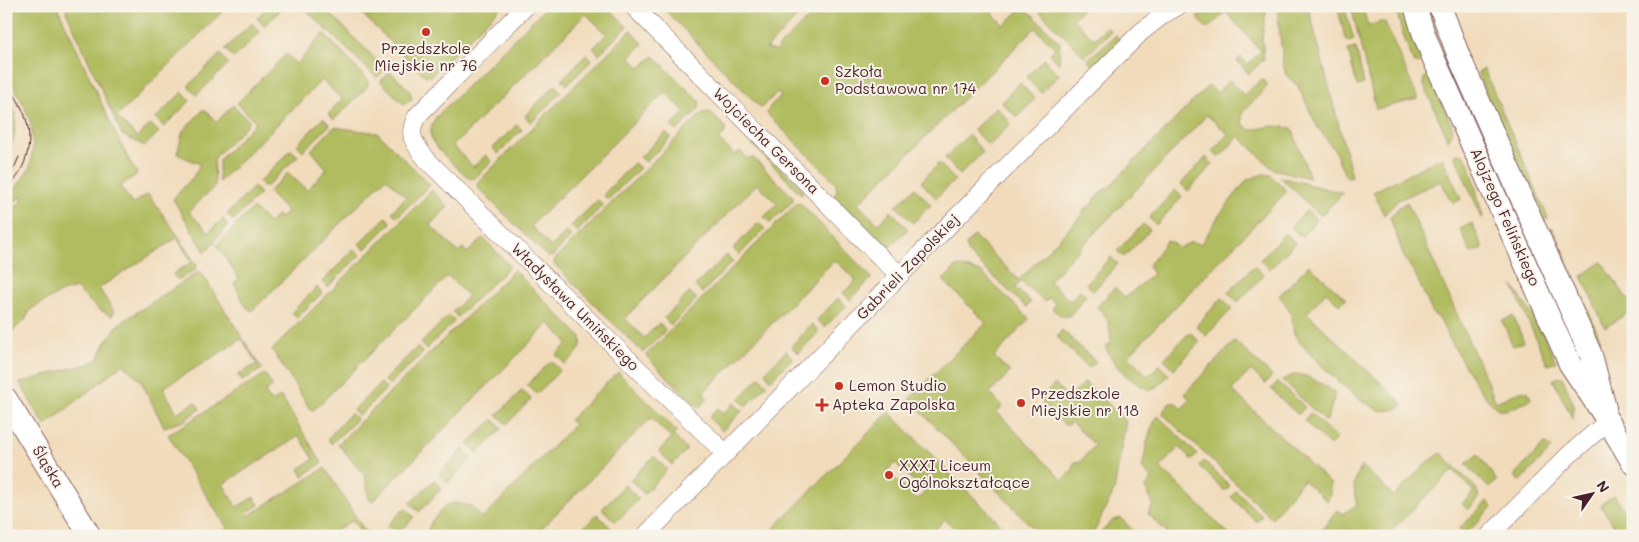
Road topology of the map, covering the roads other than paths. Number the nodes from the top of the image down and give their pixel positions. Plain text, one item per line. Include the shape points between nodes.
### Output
1 (526, 6) edge
2 (633, 6) edge
3 (1178, 6) edge
4 (1415, 6) edge
5 (1440, 6) edge
6 (900, 275) junction
7 (6, 398) edge
8 (1608, 421) junction
9 (725, 453) junction
10 (1633, 463) edge
11 (90, 536) edge
12 (645, 536) edge
13 (1489, 536) edge

1 - 9 street, Władysława Umińskiego via 417,116 411,133 416,146
2 - 6 street, Wojciecha Gersona
3 - 6 street, Gabrieli Zapolskiej via 1141,32
4 - 8 street, Alojzego Felińskiego via 1433,57 1570,364
5 - 8 street, Alojzego Felińskiego via 1458,54 1591,355
6 - 9 street, Gabrieli Zapolskiej
7 - 11 street, Śląska
8 - 10 street, Alojzego Felińskiego
8 - 13 street via 1569,455
9 - 12 street, Gabrieli Zapolskiej

